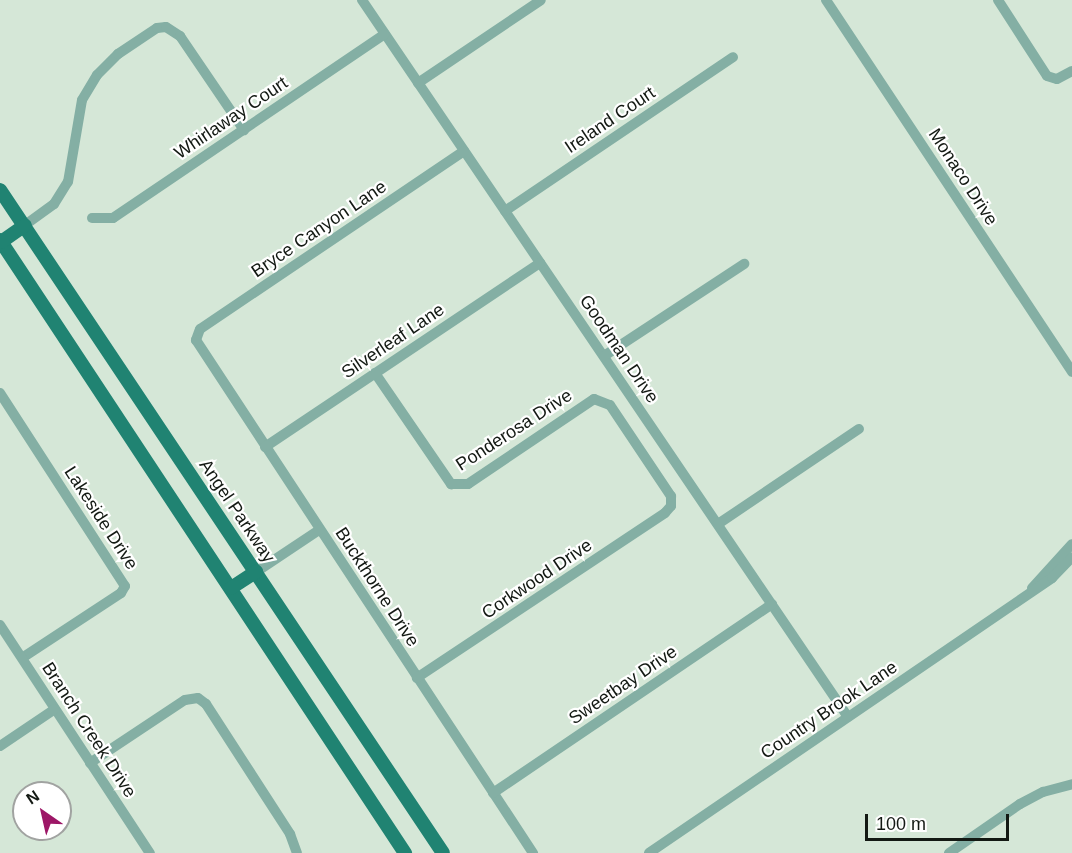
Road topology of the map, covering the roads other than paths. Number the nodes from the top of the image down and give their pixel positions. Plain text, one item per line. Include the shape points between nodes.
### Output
1 (362, 0) edge
2 (541, 0) edge
3 (826, 0) edge
4 (998, 0) edge
5 (385, 34) junction
6 (733, 57) dead end
7 (1072, 71) edge
8 (418, 83) junction
9 (244, 130) junction
10 (464, 151) junction
11 (0, 190) edge
12 (505, 211) junction
13 (92, 218) dead end
14 (25, 225) junction
15 (1, 241) edge
16 (540, 263) junction
17 (744, 264) dead end
18 (196, 338) joint
19 (604, 356) junction
20 (1072, 372) edge
21 (375, 373) junction
22 (0, 393) edge
23 (859, 429) dead end
24 (265, 447) junction
25 (671, 503) joint
26 (718, 524) junction
27 (320, 530) junction
28 (1072, 544) edge
29 (1072, 557) edge
30 (256, 572) junction
31 (231, 588) junction
32 (1026, 594) junction
33 (772, 604) junction
34 (0, 625) edge
35 (22, 658) junction
36 (417, 678) junction
37 (55, 709) junction
38 (848, 717) junction
39 (0, 746) edge
40 (90, 762) junction
41 (1072, 784) edge
42 (493, 793) junction
43 (150, 853) edge
44 (297, 853) edge
45 (405, 853) edge
46 (443, 853) edge
47 (532, 853) edge
48 (649, 853) edge
49 (949, 853) edge

1 - 5 street, Goodman Drive
2 - 8 street
3 - 20 street, Monaco Drive
4 - 7 street via 1047,76 1058,80
5 - 8 street, Goodman Drive
5 - 9 street, Whirlaway Court
6 - 12 street, Ireland Court
8 - 10 street, Goodman Drive
9 - 13 street, Whirlaway Court via 113,218
9 - 14 street via 180,36 166,27 157,28 118,54 97,75 82,100 68,182 54,204
10 - 12 street, Goodman Drive
10 - 18 street, Bryce Canyon Lane via 200,329
11 - 14 main road, Angel Parkway
12 - 16 street, Goodman Drive
14 - 15 main road
14 - 30 main road, Angel Parkway
15 - 31 main road
16 - 19 street, Goodman Drive
16 - 21 street, Silverleaf Lane
17 - 19 street
18 - 24 street, Buckthorne Drive
19 - 26 street, Goodman Drive
21 - 24 street, Silverleaf Lane
21 - 25 street, Ponderosa Drive via 450,484 468,484 589,400 600,399 610,405 669,492
22 - 35 street, Lakeside Drive via 125,586 121,593
23 - 26 street
24 - 27 street, Buckthorne Drive
25 - 36 street, Corkwood Drive via 665,513
26 - 33 street, Goodman Drive
27 - 30 street
27 - 36 street, Buckthorne Drive
28 - 32 street, Country Brook Lane
29 - 32 street, Country Brook Lane via 1052,578
30 - 31 main road
30 - 46 main road, Angel Parkway
31 - 45 main road
32 - 38 street, Country Brook Lane
33 - 38 street, Goodman Drive
33 - 42 street, Sweetbay Drive
34 - 35 street, Branch Creek Drive
35 - 37 street, Branch Creek Drive
36 - 42 street, Buckthorne Drive
37 - 39 street
37 - 40 street, Branch Creek Drive
38 - 48 street, Country Brook Lane
40 - 43 street, Branch Creek Drive
40 - 44 street via 185,700 198,698 206,704 290,834
41 - 49 street via 1020,804
42 - 47 street, Buckthorne Drive

